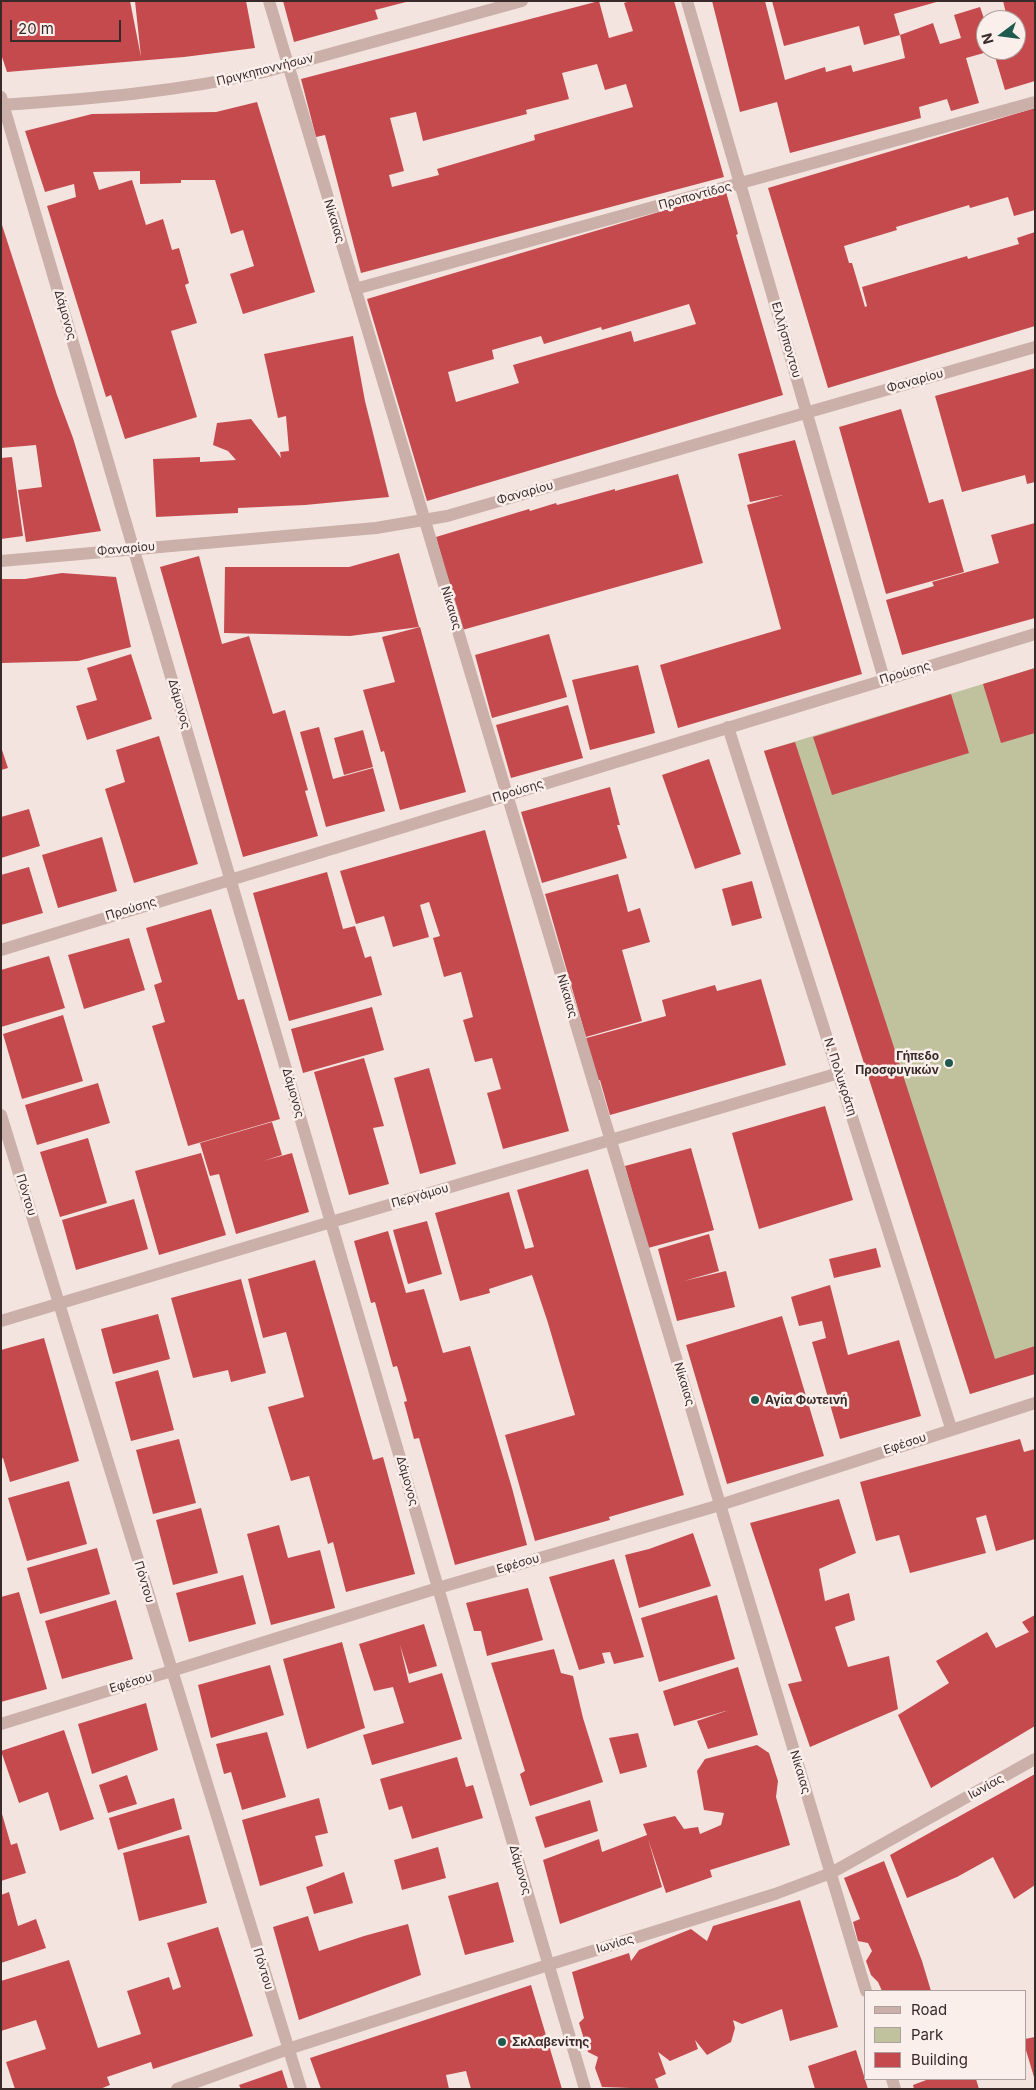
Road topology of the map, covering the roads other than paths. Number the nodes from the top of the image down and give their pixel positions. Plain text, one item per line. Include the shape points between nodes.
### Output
1 (269, 1) edge
2 (522, 1) edge
3 (687, 1) edge
4 (288, 65) junction
5 (2, 102) edge
6 (1035, 102) edge
7 (740, 183) junction
8 (355, 288) junction
9 (1035, 347) edge
10 (807, 411) junction
11 (424, 520) junction
12 (133, 548) junction
13 (1, 560) edge
14 (1035, 634) edge
15 (884, 679) junction
16 (728, 727) junction
17 (507, 795) junction
18 (230, 878) junction
19 (1, 950) edge
20 (839, 1073) junction
21 (1, 1115) edge
22 (611, 1141) junction
23 (331, 1222) junction
24 (59, 1303) junction
25 (1, 1321) edge
26 (1035, 1403) edge
27 (951, 1428) junction
28 (720, 1505) junction
29 (438, 1588) junction
30 (172, 1671) junction
31 (1, 1724) edge
32 (1035, 1759) edge
33 (831, 1873) junction
34 (548, 1965) junction
35 (866, 1990) edge
36 (288, 2049) junction
37 (177, 2089) edge
38 (301, 2089) edge
39 (585, 2089) edge

1 - 4 street, Νίκαιας
2 - 4 street, Πριγκηποννήσων
3 - 7 street, Ελλήσποντου
4 - 5 street, Πριγκηποννήσων via 231,80 164,91
4 - 8 street, Νίκαιας
5 - 12 street, Δάμονος
6 - 7 street, Προποντίδος
7 - 8 street, Προποντίδος
7 - 10 street, Ελλήσποντου
8 - 11 street, Νίκαιας
9 - 10 street, Φαναρίου
10 - 11 street, Φαναρίου
10 - 15 street, Ελλήσποντου
11 - 12 street, Φαναρίου via 376,528
11 - 17 street, Νίκαιας
12 - 13 street, Φαναρίου
12 - 18 street, Δάμονος
14 - 15 street, Προύσης
15 - 16 street, Προύσης
16 - 17 street, Προύσης
16 - 20 street, Ν. Πολυκράτη
17 - 18 street, Προύσης
17 - 22 street, Νίκαιας
18 - 19 street, Προύσης
18 - 23 street, Δάμονος
20 - 22 street, Περγάμου
20 - 27 street, Ν. Πολυκράτη
21 - 24 street, Πόντου
22 - 23 street, Περγάμου
22 - 28 street, Νίκαιας
23 - 24 street, Περγάμου
23 - 29 street, Δάμονος
24 - 25 street, Περγάμου
24 - 30 street, Πόντου
26 - 27 street, Εφέσου
27 - 28 street, Εφέσου
28 - 29 street, Εφέσου
28 - 33 street, Νίκαιας
29 - 30 street, Εφέσου
29 - 34 street, Δάμονος
30 - 31 street, Εφέσου
30 - 36 street, Πόντου
32 - 33 street, Ιωνίας
33 - 34 street, Ιωνίας via 775,1894
33 - 35 street, Νίκαιας
34 - 36 street, Ιωνίας
34 - 39 street, Δάμονος
36 - 37 street, Ιωνίας
36 - 38 street, Πόντου

